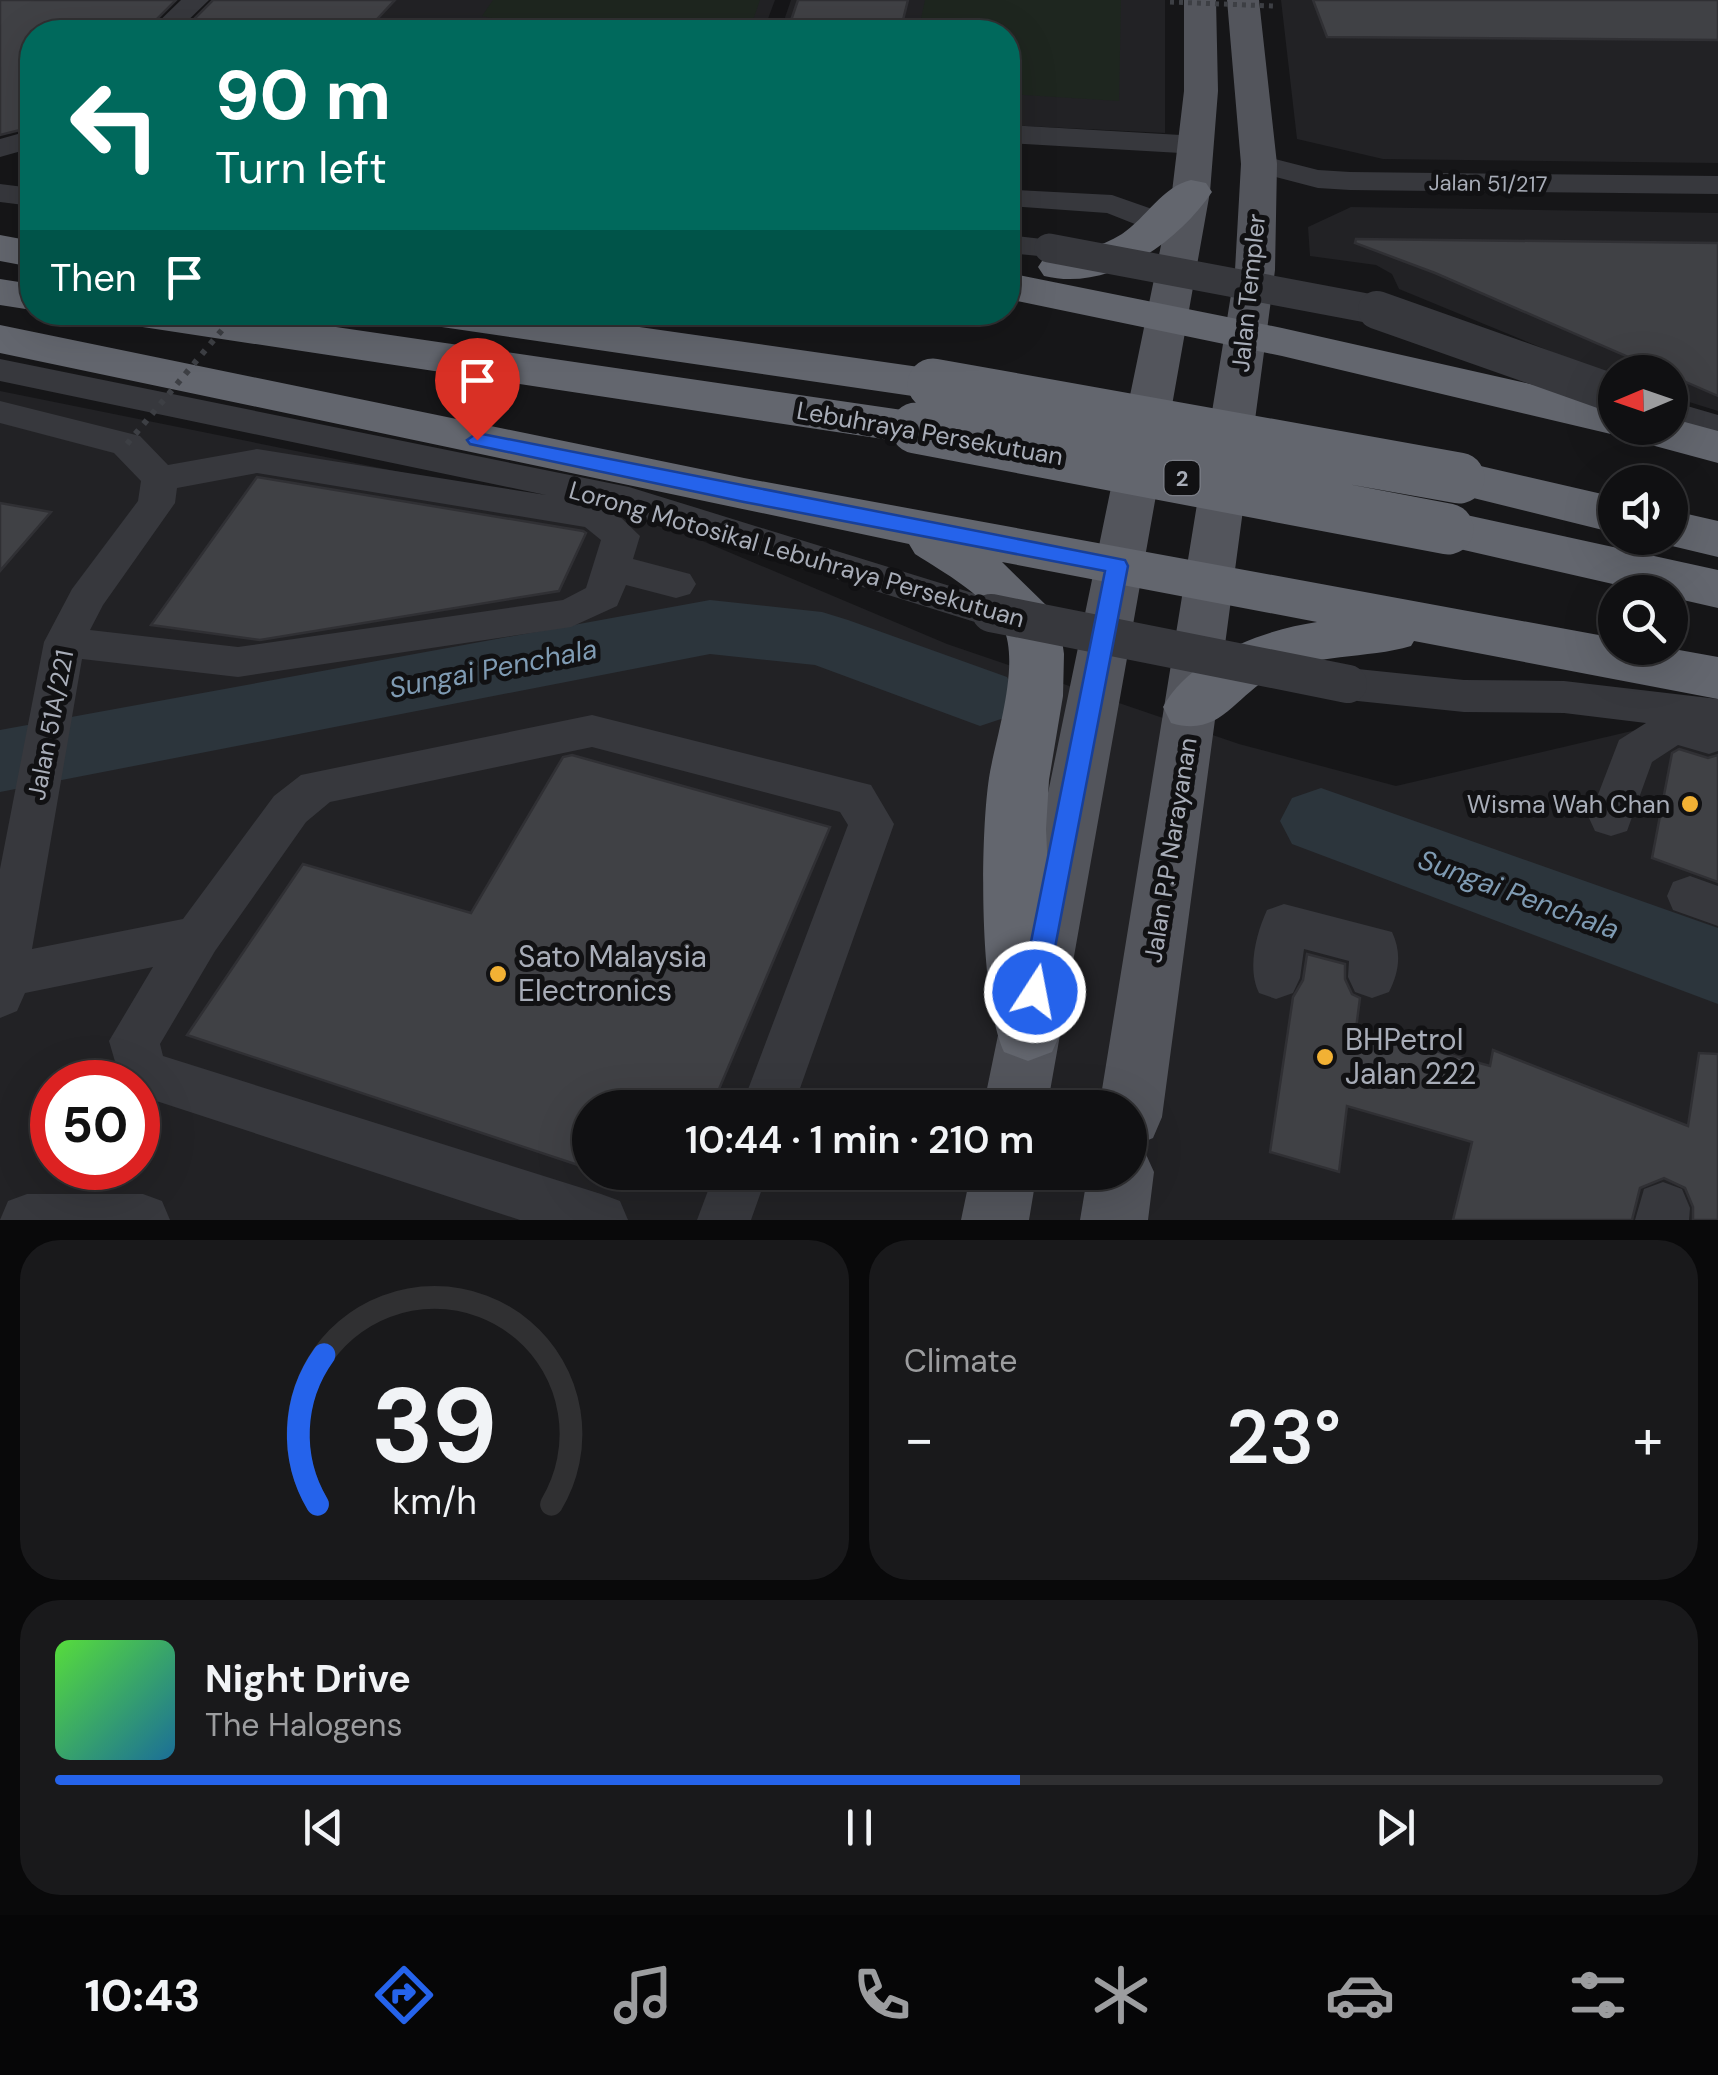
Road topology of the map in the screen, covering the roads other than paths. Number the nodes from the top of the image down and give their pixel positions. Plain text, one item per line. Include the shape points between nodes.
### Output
1 (196, 0) edge
2 (1185, 1) edge
3 (1258, 3) edge
4 (174, 20) edge
5 (1020, 135) edge
6 (1198, 145) junction
7 (1259, 164) junction
8 (1718, 185) edge
9 (1191, 192) junction
10 (1020, 199) edge
11 (1161, 224) junction
12 (1020, 245) edge
13 (1020, 268) edge
14 (1255, 270) junction
15 (1020, 288) edge
16 (1167, 316) junction
17 (245, 325) edge
18 (503, 325) edge
19 (1246, 334) junction
20 (0, 340) edge
21 (0, 370) edge
22 (924, 406) junction
23 (1598, 406) edge
24 (1598, 406) edge
25 (1598, 406) edge
26 (0, 412) edge
27 (1688, 418) edge
28 (1718, 427) edge
29 (1688, 438) edge
30 (477, 440) junction
31 (362, 445) junction
32 (1718, 446) edge
33 (160, 479) junction
34 (1453, 504) junction
35 (1598, 514) edge
36 (912, 526) junction
37 (1688, 532) edge
38 (1718, 540) edge
39 (1117, 566) junction
40 (614, 568) junction
41 (676, 584) dead end
42 (1210, 584) junction
43 (1718, 589) edge
44 (1428, 624) junction
45 (60, 658) junction
46 (1718, 678) edge
47 (1192, 707) junction
48 (1718, 715) edge
49 (1718, 739) edge
50 (1611, 818) dead end
51 (198, 936) junction
52 (1276, 978) dead end
53 (1372, 978) dead end
54 (1, 983) edge
55 (1028, 1030) junction
56 (774, 1090) edge
57 (1018, 1090) edge
58 (1134, 1090) edge
59 (735, 1190) edge
60 (1001, 1190) edge
61 (1118, 1190) edge
62 (27, 1220) edge
63 (143, 1220) edge
64 (602, 1220) edge
65 (724, 1220) edge
66 (996, 1220) edge
67 (1114, 1220) edge

1 - 4 street
2 - 6 main road
3 - 7 main road, Jalan Templer
5 - 6 street
6 - 9 main road
7 - 8 street, Jalan 51/217 via 1350,181
7 - 14 main road, Jalan Templer
9 - 11 highway
9 - 16 main road
10 - 11 street via 1112,204
11 - 13 highway via 1108,260
12 - 24 street, bridge via 1386,310
14 - 19 main road, Jalan Templer
14 - 23 highway via 1333,340
15 - 16 highway
16 - 19 highway
16 - 39 main road
17 - 22 highway, Lebuhraya Persekutuan / 2
18 - 22 highway, Lebuhraya Persekutuan / 2
19 - 25 highway
19 - 42 main road, Jalan Templer
20 - 30 highway
21 - 31 street, Lorong Motosikal Lebuhraya Persekutuan
22 - 34 highway, Lebuhraya Persekutuan / 2, bridge
26 - 33 street via 127,444
27 - 28 street
29 - 32 highway
30 - 31 street
30 - 36 highway
31 - 48 street, Lorong Motosikal Lebuhraya Persekutuan, bridge via 628,500 990,613 1348,684 1464,696 1564,697
33 - 40 street via 257,461 596,516 622,536
33 - 45 street, Jalan 51A/221 via 156,503 86,598
34 - 35 highway, Lebuhraya Persekutuan / 2
34 - 43 highway, Lebuhraya Persekutuan / 2
36 - 39 highway
36 - 55 highway via 991,578 1033,630 1035,684 1013,859
37 - 38 highway
39 - 42 highway
39 - 55 main road
40 - 41 street
40 - 45 street via 603,596 571,612 238,662
42 - 44 highway
42 - 47 main road, Jalan P.P Narayanan
44 - 46 highway
44 - 47 highway via 1254,660
45 - 54 street, Jalan 51A/221
47 - 58 main road, Jalan P.P Narayanan
49 - 50 street via 1674,726 1634,752
51 - 54 street
51 - 56 street via 290,809 317,788 592,732 855,798 872,824
51 - 64 street via 134,1040 142,1073
52 - 53 street via 1284,924 1375,947
55 - 57 main road
59 - 65 street
60 - 66 main road
61 - 67 main road
62 - 63 street

